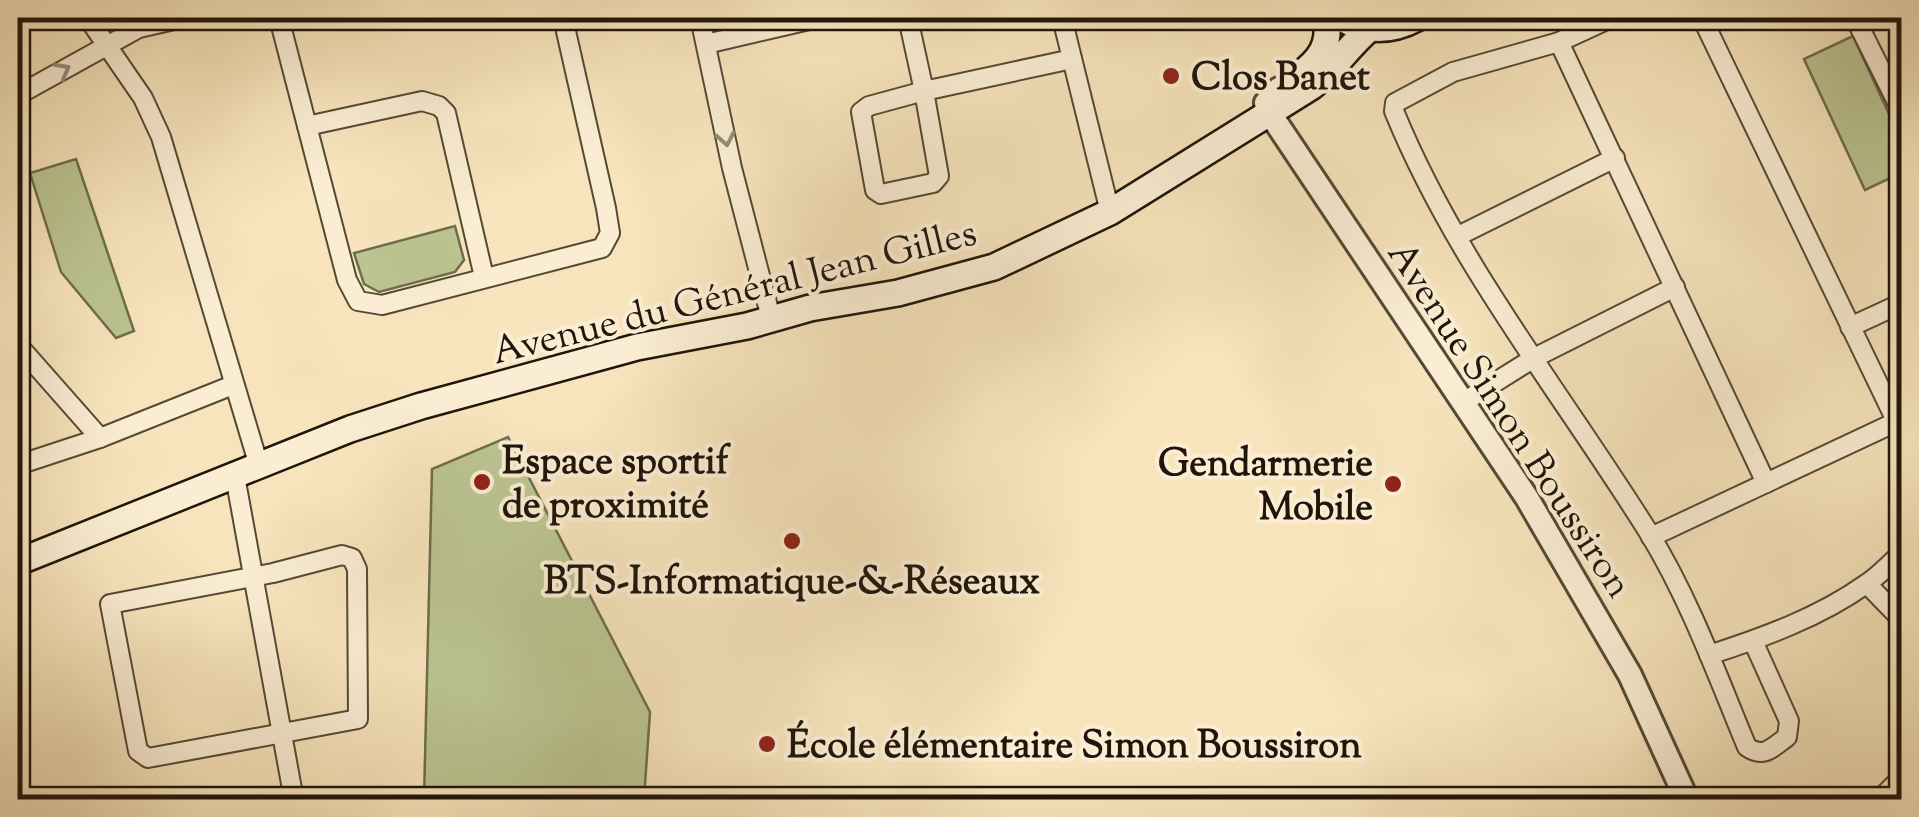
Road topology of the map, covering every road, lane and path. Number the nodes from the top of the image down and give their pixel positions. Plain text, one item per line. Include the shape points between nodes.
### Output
1 (88, 18) edge
2 (183, 18) edge
3 (279, 18) edge
4 (563, 18) edge
5 (700, 18) edge
6 (818, 18) edge
7 (908, 18) edge
8 (1062, 18) edge
9 (1326, 18) edge
10 (1341, 18) edge
11 (1417, 18) edge
12 (1611, 18) edge
13 (1702, 18) edge
14 (1855, 18) edge
15 (1369, 29) junction
16 (1560, 42) junction
17 (108, 44) junction
18 (706, 44) junction
19 (1072, 59) junction
20 (924, 92) junction
21 (18, 95) edge
22 (1274, 101) junction
23 (1902, 112) edge
24 (307, 126) junction
25 (1616, 158) junction
26 (1108, 205) junction
27 (1458, 236) junction
28 (484, 278) junction
29 (1675, 287) junction
30 (1902, 303) edge
31 (768, 310) junction
32 (1850, 326) junction
33 (18, 344) edge
34 (1534, 358) junction
35 (233, 385) junction
36 (1462, 403) junction
37 (1899, 427) edge
38 (100, 438) junction
39 (18, 465) edge
40 (247, 471) junction
41 (1766, 483) junction
42 (1652, 537) junction
43 (1902, 553) edge
44 (18, 562) edge
45 (252, 577) junction
46 (1867, 584) junction
47 (1902, 620) edge
48 (1752, 641) junction
49 (1708, 655) junction
50 (282, 733) junction
51 (1902, 777) edge
52 (294, 800) edge
53 (1688, 800) edge
54 (1879, 800) edge

1 - 17 street
2 - 17 street
3 - 24 street
4 - 28 street via 610,232 595,252
5 - 18 street
6 - 18 street
7 - 20 street
8 - 19 street
9 - 22 main road, Avenue du Général Jean Gilles via 1318,60
10 - 15 main road
11 - 15 main road
12 - 16 street
13 - 32 street
14 - 23 street
15 - 22 main road, Avenue du Général Jean Gilles via 1326,76
16 - 25 street
16 - 27 street via 1452,72 1395,103 1398,122
21 -> 17 street
17 - 35 street via 161,137
18 -> 31 street
19 - 20 street
19 - 26 street
20 - 20 street via 860,112 881,194 934,183 939,176
22 - 26 main road, Avenue du Général Jean Gilles
22 - 36 street, Avenue Simon Boussiron
24 - 28 street via 346,280 358,301 382,305
24 - 28 street via 422,101 446,112
25 - 27 street
25 - 29 street
26 - 31 main road, Avenue du Général Jean Gilles via 1053,241 961,278
27 - 34 street
29 - 34 street
29 - 41 street
30 - 32 street
31 - 40 main road, Avenue du Général Jean Gilles via 747,326 595,358 350,428
32 - 37 street
33 - 38 street
34 - 36 street
34 - 42 street
35 - 38 street
35 - 40 street
36 - 53 street, Avenue Simon Boussiron via 1527,498 1630,675
37 - 41 street
38 - 39 street
40 - 44 main road, Avenue du Général Jean Gilles
40 - 45 street
41 - 42 street
42 - 49 street
43 - 46 street
45 - 50 street
45 - 50 street via 342,555 357,569 358,720
45 - 50 street via 110,604 138,751 148,758
46 - 47 street
46 - 48 street
48 - 49 street
48 - 49 street via 1789,721 1787,737 1766,753 1748,747
50 - 52 street
51 - 54 street

